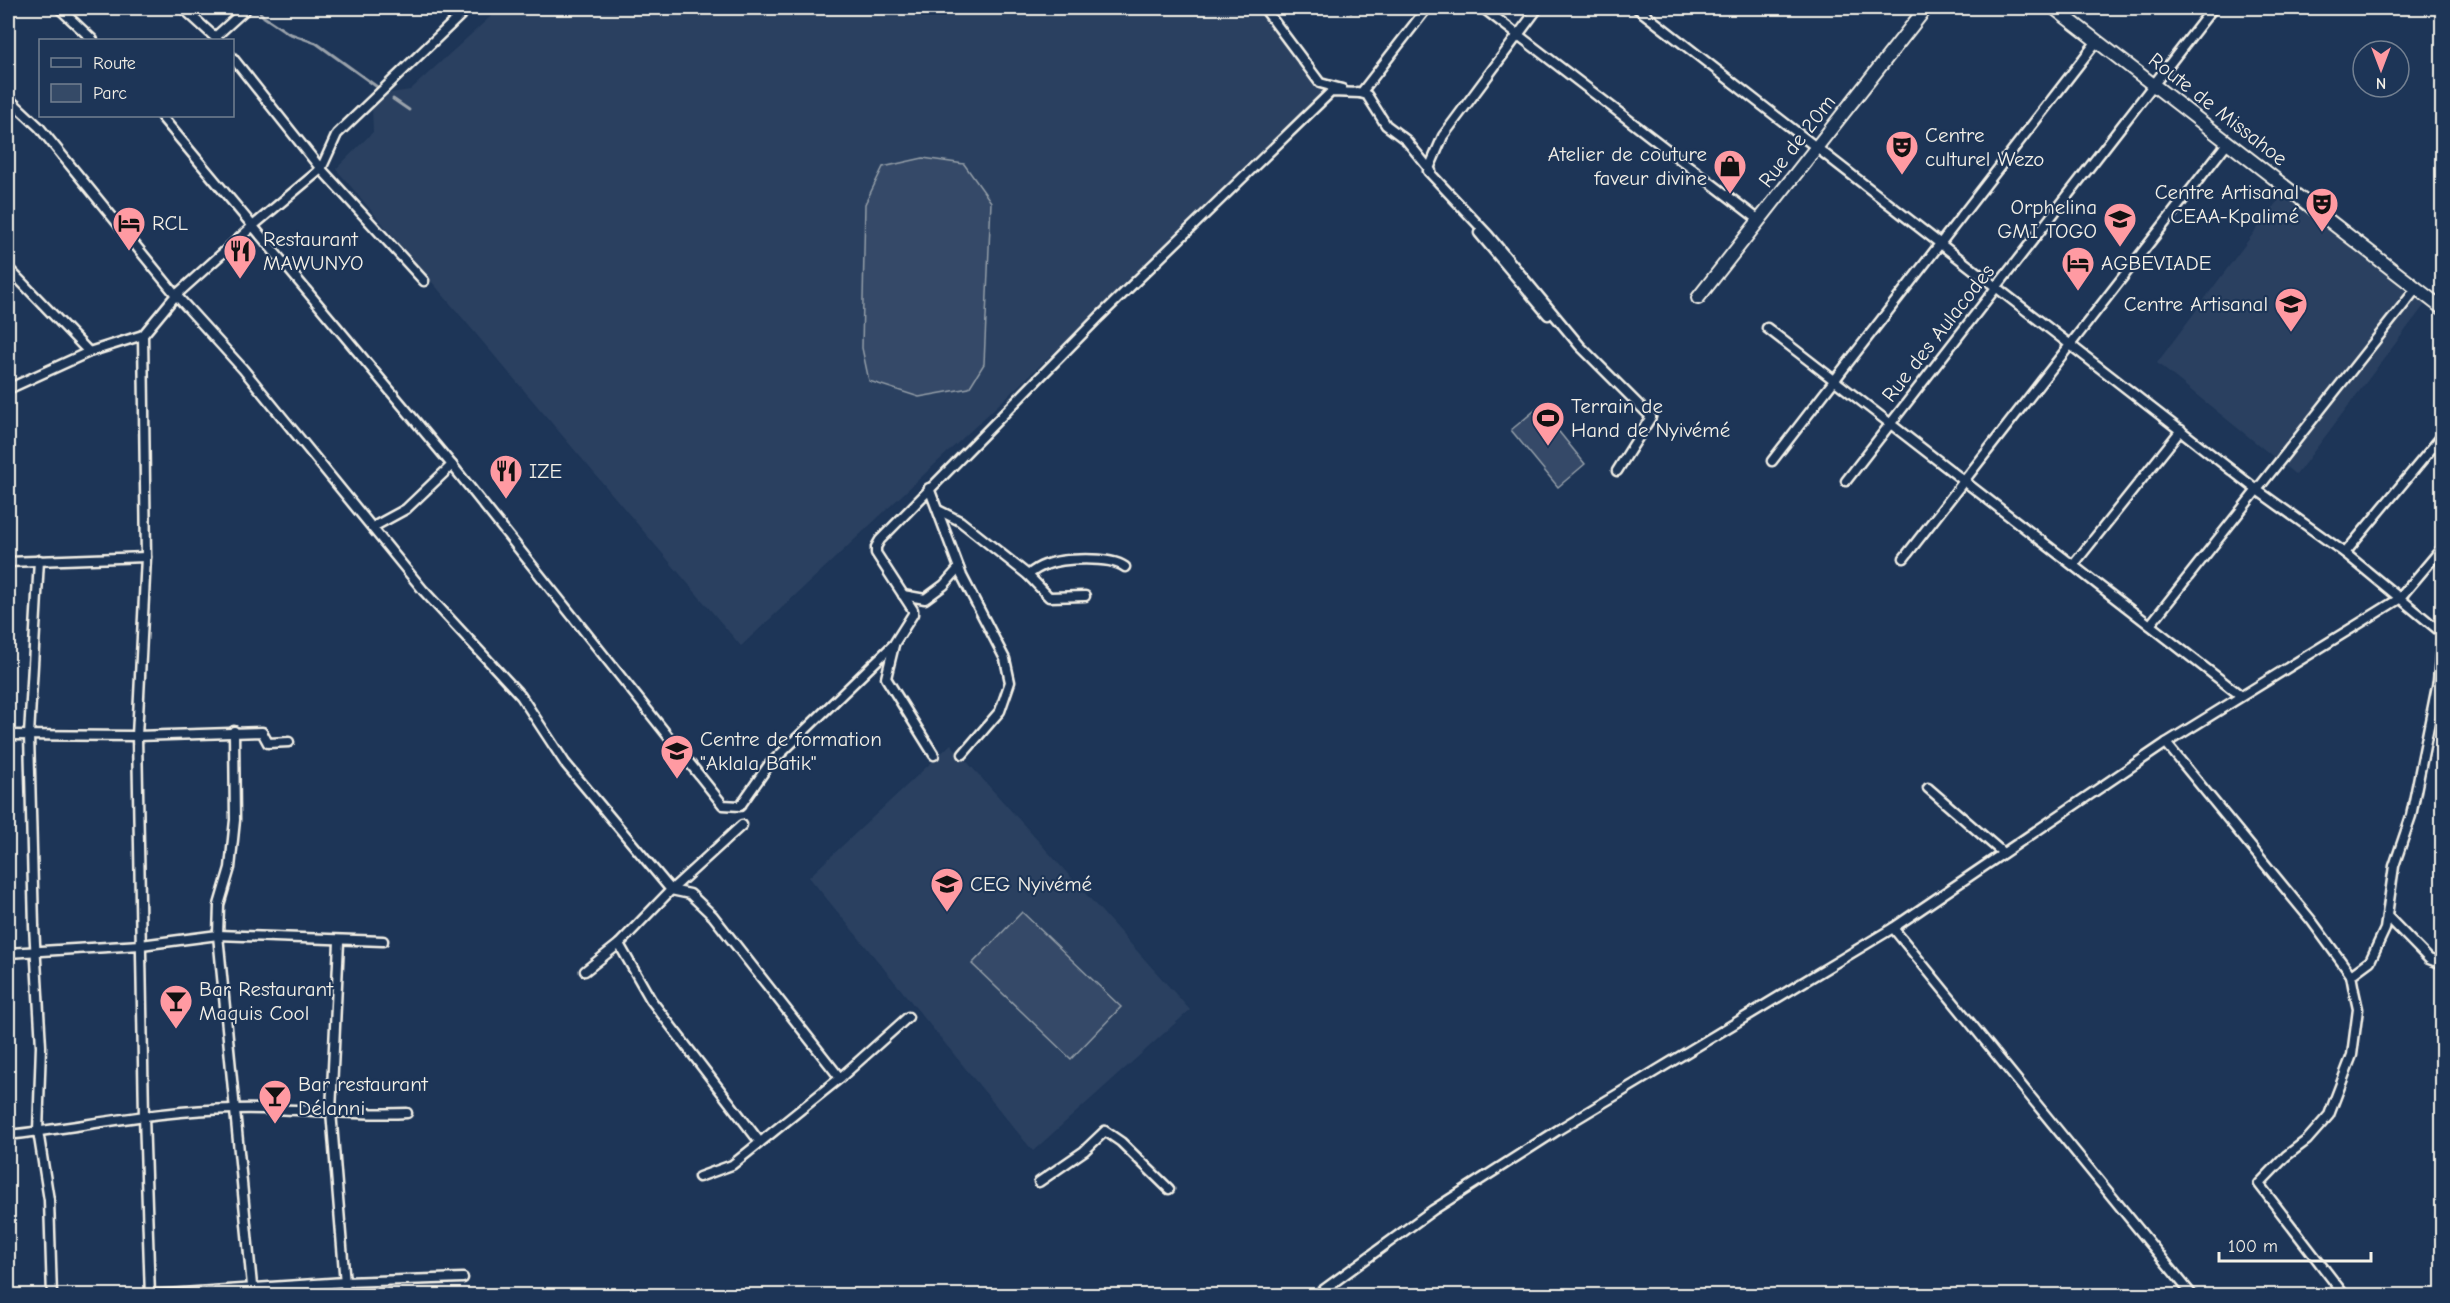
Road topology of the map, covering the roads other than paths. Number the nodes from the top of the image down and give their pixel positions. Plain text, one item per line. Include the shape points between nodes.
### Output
1 (59, 8) edge
2 (183, 8) edge
3 (247, 8) edge
4 (468, 8) edge
5 (1258, 8) edge
6 (1264, 8) edge
7 (1427, 8) edge
8 (1483, 8) edge
9 (1538, 8) edge
10 (1637, 8) edge
11 (1926, 8) edge
12 (2054, 8) edge
13 (2212, 8) edge
14 (1518, 34) junction
15 (92, 39) edge
16 (216, 39) edge
17 (2097, 41) junction
18 (234, 60) edge
19 (2154, 84) junction
20 (1331, 92) junction
21 (8, 98) edge
22 (162, 117) edge
23 (2228, 142) junction
24 (1817, 147) junction
25 (321, 169) junction
26 (1759, 220) junction
27 (254, 225) junction
28 (1941, 244) junction
29 (8, 268) edge
30 (424, 281) dead end
31 (1996, 287) junction
32 (2416, 289) junction
33 (176, 295) junction
34 (1698, 298) dead end
35 (2442, 308) edge
36 (1559, 327) dead end
37 (1767, 328) dead end
38 (143, 335) junction
39 (2072, 345) junction
40 (88, 352) junction
41 (1835, 380) junction
42 (8, 389) edge
43 (1891, 424) junction
44 (2181, 430) junction
45 (2442, 436) edge
46 (1772, 461) dead end
47 (453, 465) junction
48 (1617, 471) dead end
49 (1846, 481) dead end
50 (1965, 481) junction
51 (928, 488) junction
52 (2258, 489) junction
53 (938, 510) junction
54 (373, 527) junction
55 (2442, 548) edge
56 (2345, 553) junction
57 (146, 557) junction
58 (1904, 558) dead end
59 (39, 560) junction
60 (8, 562) edge
61 (2074, 564) junction
62 (1125, 567) dead end
63 (959, 568) junction
64 (1028, 574) junction
65 (903, 595) junction
66 (1085, 596) dead end
67 (2399, 599) junction
68 (2150, 624) junction
69 (2442, 633) edge
70 (894, 644) junction
71 (2240, 695) junction
72 (234, 731) junction
73 (8, 735) edge
74 (29, 735) junction
75 (137, 736) junction
76 (288, 742) dead end
77 (2166, 743) junction
78 (963, 754) dead end
79 (934, 755) dead end
80 (1928, 788) dead end
81 (742, 825) dead end
82 (2003, 853) junction
83 (671, 890) junction
84 (2388, 916) junction
85 (1893, 928) junction
86 (218, 935) junction
87 (382, 941) dead end
88 (339, 942) junction
89 (618, 944) junction
90 (141, 945) junction
91 (35, 951) junction
92 (8, 953) edge
93 (2442, 964) edge
94 (585, 971) dead end
95 (2351, 975) junction
96 (908, 1017) dead end
97 (840, 1078) junction
98 (233, 1109) junction
99 (331, 1111) junction
100 (407, 1113) dead end
101 (144, 1116) junction
102 (38, 1131) junction
103 (8, 1135) edge
104 (759, 1141) junction
105 (699, 1177) dead end
106 (1039, 1182) dead end
107 (1169, 1189) dead end
108 (463, 1278) dead end
109 (345, 1282) junction
110 (252, 1292) edge
111 (150, 1295) edge
112 (52, 1296) edge
113 (138, 1296) edge
114 (346, 1296) edge
115 (1315, 1296) edge
116 (2193, 1296) edge
117 (2345, 1296) edge

1 - 15 street
2 - 16 street
3 - 16 street
4 - 25 street via 338,134
5 - 20 street
6 - 36 street via 1320,83 1366,95 1386,125 1406,140 1514,277
7 - 20 street via 1361,93
8 - 14 street
9 - 14 street
10 - 24 street
11 - 24 main road, Rue de 20m
12 - 17 main road, Route de Missahoe
13 - 19 street, Rue des Aulacodes
14 - 26 street
14 - 48 street via 1443,136 1428,171 1488,235 1580,346 1651,417
17 - 19 main road, Route de Missahoe
17 - 28 street
18 - 25 street
19 - 23 main road, Route de Missahoe
19 - 31 street, Rue des Aulacodes
20 - 51 street
21 - 33 street via 39,128
22 - 27 street
23 - 32 main road, Route de Missahoe
23 - 39 street
24 - 26 main road, Rue de 20m
24 - 28 street
25 - 27 street
25 - 30 street
26 - 34 main road, Rue de 20m
27 - 33 street
27 - 47 street
28 - 31 street
28 - 41 street
29 - 40 street
31 - 39 street
31 - 43 street, Rue des Aulacodes
32 - 35 main road, Route de Missahoe
32 - 52 street
33 - 38 street
33 - 54 street via 243,369
37 - 41 street
38 - 40 street
38 - 57 street
39 - 44 street
39 - 50 street
40 - 42 street
41 - 43 street
41 - 46 street
43 - 49 street, Rue des Aulacodes
43 - 50 street
44 - 52 street
44 - 61 street
45 - 56 street
47 - 54 street via 406,509
47 - 70 street via 723,806 740,806 768,766
50 - 58 street
50 - 61 street
51 - 53 street
51 - 65 street via 876,547 876,554
52 - 56 street
52 - 68 street
53 - 63 street
53 - 64 street via 960,521
54 - 83 street via 423,590 521,696 565,763
55 - 67 street
56 - 67 street
57 - 59 street
57 - 75 street
59 - 60 street
59 - 74 street
61 - 68 street
62 - 64 street via 1110,561 1062,560
63 - 65 street via 925,599
63 - 78 street via 1005,659 1010,682 1000,711
64 - 66 street via 1049,597
65 - 70 street via 913,614
67 - 69 street
67 - 71 street
68 - 71 street
69 - 84 street via 2438,681 2411,816 2394,866
70 - 79 street via 886,678
71 - 77 street
72 - 75 street
72 - 76 street via 262,732 268,743
72 - 86 street via 235,820 230,868 219,905
73 - 74 street
74 - 75 street
74 - 91 street
75 - 90 street
77 - 82 street
77 - 95 street via 2311,920
80 - 82 street
81 - 83 street
82 - 85 street
83 - 89 street
83 - 97 street via 690,894 713,916
84 - 93 street via 2429,959
84 - 95 street via 2370,961
85 - 115 street via 1558,1130 1443,1204
85 - 116 street
86 - 88 street
86 - 90 street
86 - 98 street
87 - 88 street
88 - 99 street
89 - 94 street
89 - 104 street via 651,1000
90 - 91 street
90 - 101 street
91 - 92 street
91 - 102 street via 41,1046
95 - 117 street via 2358,1009 2357,1028 2352,1054 2329,1115 2259,1184
96 - 97 street
97 - 104 street
98 - 99 street
98 - 101 street
98 - 110 street
99 - 100 street via 360,1115
99 - 109 street
101 - 102 street
101 - 111 street
102 - 103 street
102 - 112 street via 49,1200
104 - 105 street via 732,1165
106 - 107 street via 1105,1131
108 - 109 street
109 - 110 street
109 - 114 street
110 - 111 street
111 - 113 street

